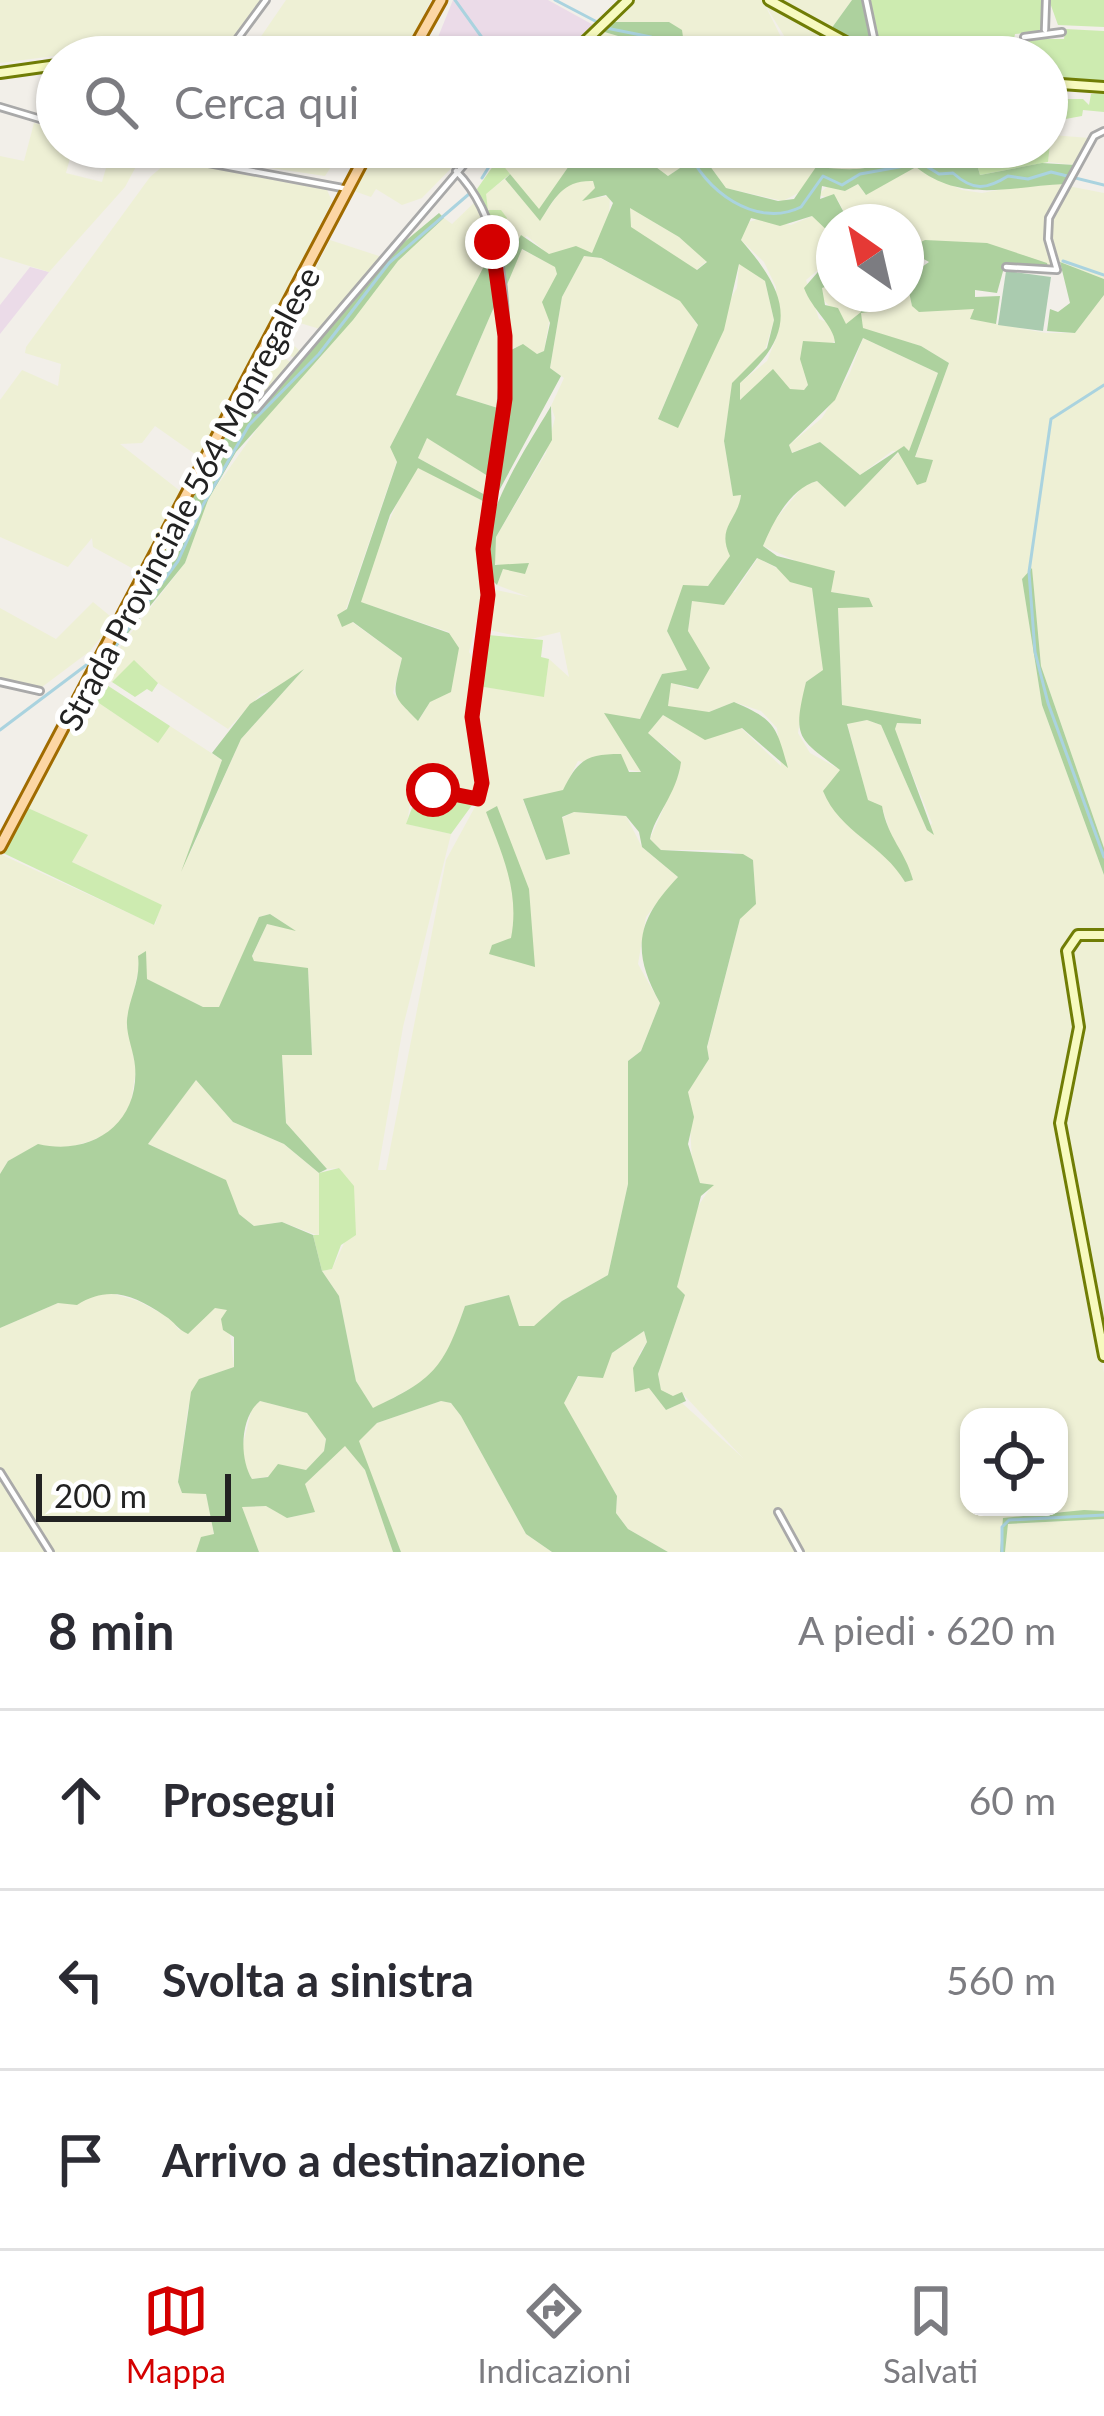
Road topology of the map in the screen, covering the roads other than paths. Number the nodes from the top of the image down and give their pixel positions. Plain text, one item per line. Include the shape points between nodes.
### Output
1 (266, 0) edge
2 (441, 0) edge
3 (628, 0) edge
4 (769, 0) edge
5 (866, 0) edge
6 (1046, 0) edge
7 (428, 28) junction
8 (1046, 31) junction
9 (1062, 32) dead end
10 (239, 36) edge
11 (423, 36) edge
12 (425, 36) edge
13 (592, 36) edge
14 (837, 36) edge
15 (872, 36) edge
16 (1040, 36) edge
17 (36, 68) edge
18 (0, 73) edge
19 (1068, 84) edge
20 (1104, 87) edge
21 (0, 107) edge
22 (36, 118) edge
23 (1104, 131) edge
24 (236, 168) edge
25 (360, 168) edge
26 (456, 170) joint
27 (349, 189) junction
28 (1006, 266) dead end
29 (256, 409) dead end
30 (0, 682) edge
31 (40, 691) dead end
32 (412, 785) dead end
33 (0, 847) edge
34 (1104, 934) edge
35 (1104, 1356) edge
36 (0, 1472) edge
37 (778, 1512) dead end
38 (50, 1552) edge
39 (800, 1552) edge

1 - 10 street
2 - 7 main road
3 - 13 street
4 - 14 street
5 - 15 street
6 - 8 street
7 - 11 main road
7 - 12 main road
8 - 9 street
8 - 16 street
17 - 18 street
19 - 20 street
21 - 22 street
23 - 28 street via 1048,224 1056,272
24 - 27 street
25 - 27 main road, Strada Provinciale 564 Monregalese
26 - 29 street
26 - 32 street via 488,223 505,336 504,424 484,536 488,595 472,717 482,783 478,799
27 - 33 main road, Strada Provinciale 564 Monregalese
30 - 31 street
34 - 35 street via 1078,935 1067,950 1079,1028 1060,1124
36 - 38 street
37 - 39 street

